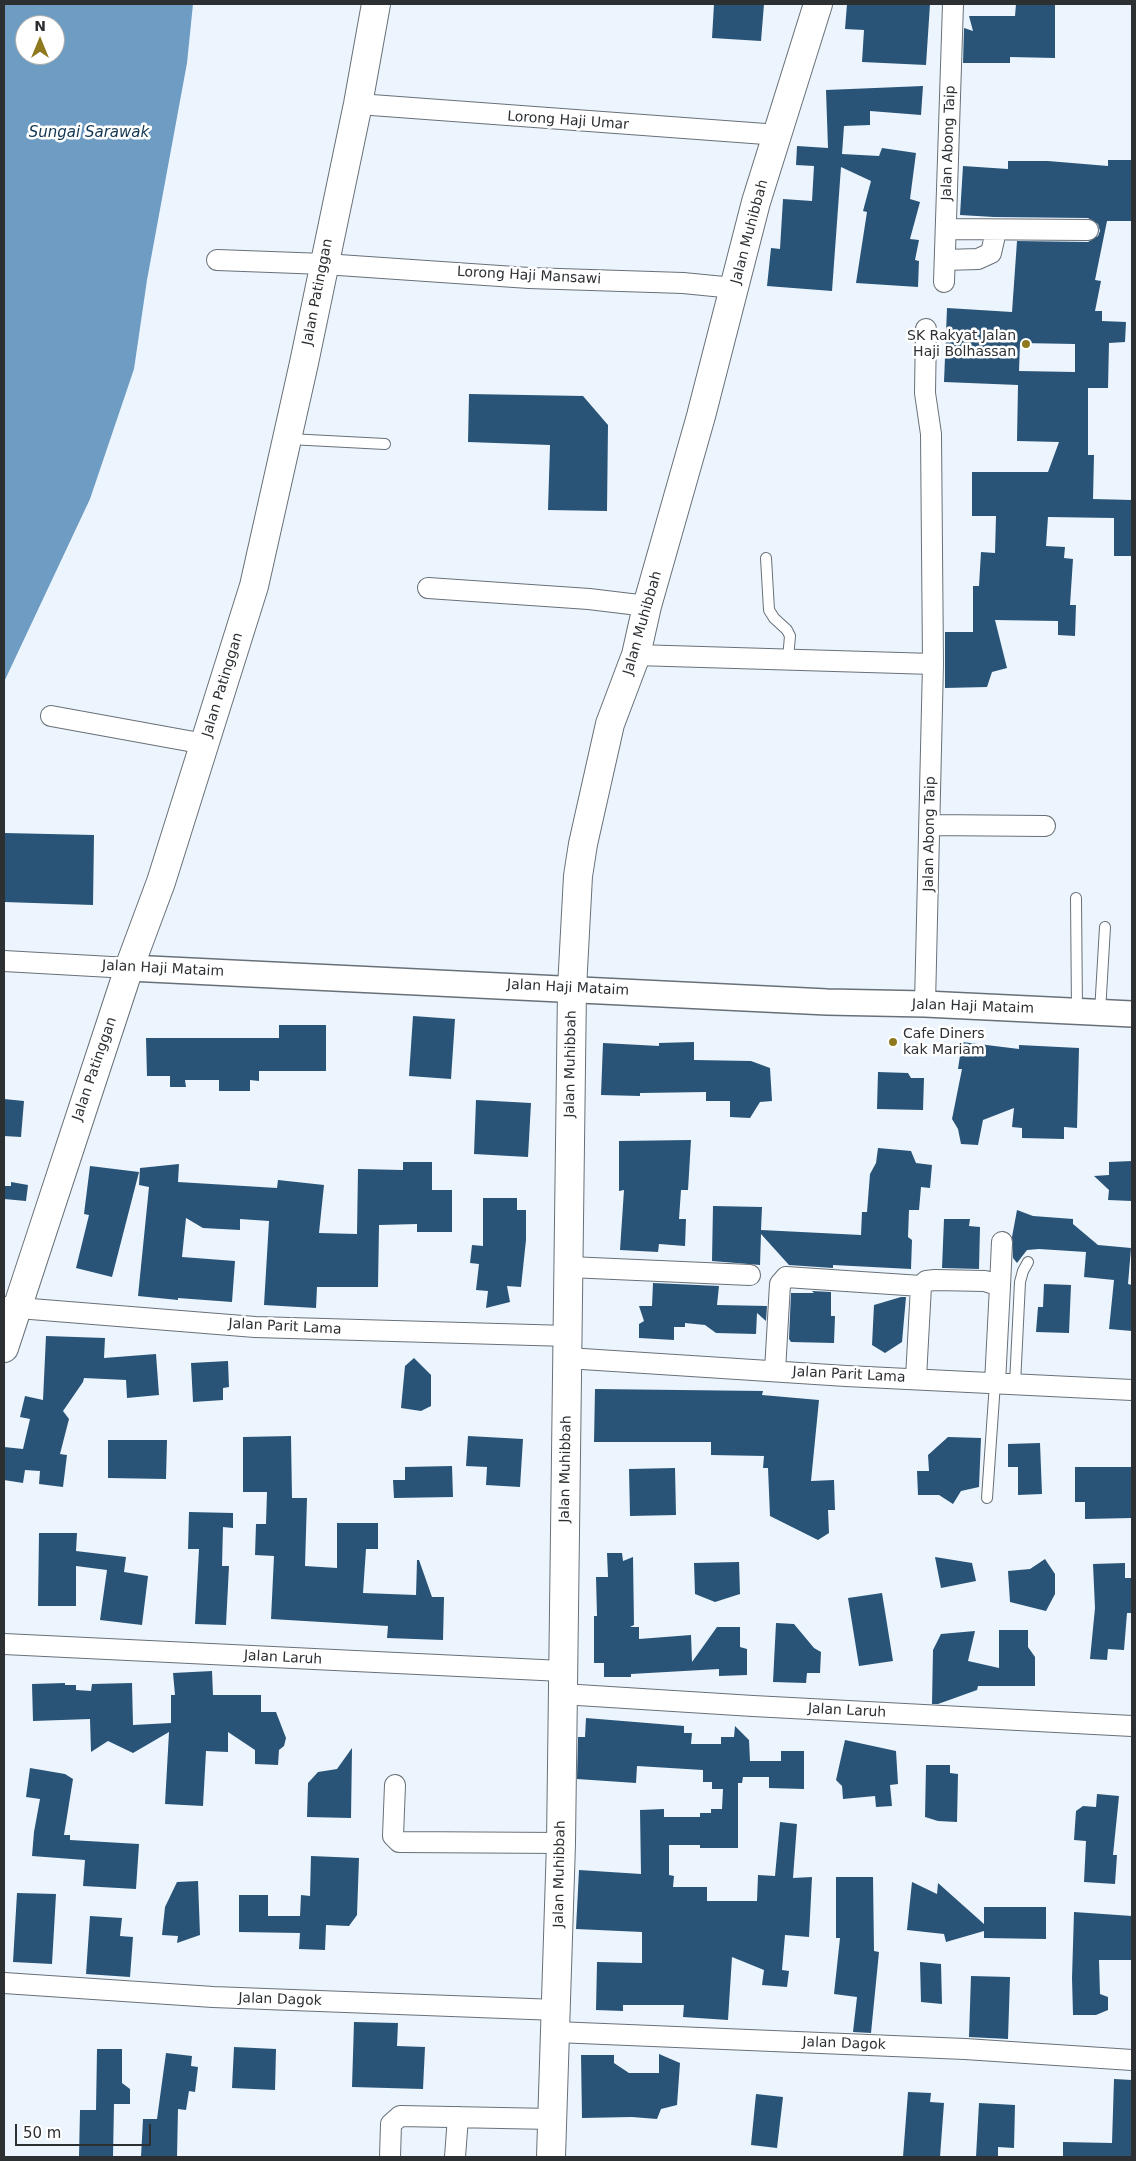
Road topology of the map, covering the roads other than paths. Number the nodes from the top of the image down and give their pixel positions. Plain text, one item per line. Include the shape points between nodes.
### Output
1 (376, 4) edge
2 (818, 4) edge
3 (953, 4) edge
4 (358, 104) junction
5 (779, 135) junction
6 (946, 229) junction
7 (1088, 230) dead end
8 (996, 231) junction
9 (217, 260) dead end
10 (945, 260) junction
11 (324, 264) junction
12 (944, 282) dead end
13 (734, 288) junction
14 (926, 329) dead end
15 (288, 439) junction
16 (386, 444) dead end
17 (766, 558) dead end
18 (428, 588) dead end
19 (648, 606) junction
20 (636, 654) junction
21 (788, 659) junction
22 (933, 664) junction
23 (51, 716) dead end
24 (205, 744) junction
25 (930, 825) junction
26 (1044, 826) dead end
27 (1076, 898) dead end
28 (1105, 927) dead end
29 (4, 961) edge
30 (129, 968) junction
31 (572, 988) junction
32 (925, 1004) junction
33 (1088, 1012) junction
34 (1132, 1014) edge
35 (1002, 1242) dead end
36 (1028, 1262) dead end
37 (569, 1267) junction
38 (750, 1275) dead end
39 (921, 1286) junction
40 (1000, 1286) junction
41 (11, 1307) edge
42 (567, 1347) junction
43 (4, 1348) edge
44 (775, 1371) junction
45 (916, 1378) junction
46 (994, 1382) junction
47 (1016, 1384) junction
48 (1132, 1390) edge
49 (987, 1498) dead end
50 (4, 1644) edge
51 (562, 1683) junction
52 (1132, 1726) edge
53 (395, 1785) dead end
54 (561, 1843) junction
55 (4, 1983) edge
56 (557, 2021) junction
57 (1132, 2060) edge
58 (458, 2117) junction
59 (552, 2119) junction
60 (390, 2157) edge
61 (455, 2157) edge
62 (551, 2157) edge

1 - 4 main road, Jalan Patinggan
2 - 5 main road, Jalan Muhibbah
3 - 6 street, Jalan Abong Taip
4 - 5 street, Lorong Haji Umar
4 - 11 main road, Jalan Patinggan
5 - 13 main road, Jalan Muhibbah via 756,202
6 - 8 street
6 - 10 street, Jalan Abong Taip
7 - 8 street
8 - 10 street via 991,253 978,259
9 - 11 street, Lorong Haji Mansawi
10 - 12 street, Jalan Abong Taip
11 - 13 street, Lorong Haji Mansawi
11 - 15 main road, Jalan Patinggan
13 - 19 main road, Jalan Muhibbah
14 - 22 street, Jalan Abong Taip via 925,393 931,434
15 - 16 lane
15 - 24 main road, Jalan Patinggan via 254,586
17 - 21 lane via 769,610 790,636
18 - 19 street
19 - 20 main road, Jalan Muhibbah
20 - 21 street
20 - 31 main road, Jalan Muhibbah via 610,724 583,844 577,889
21 - 22 street
22 - 25 street, Jalan Abong Taip
23 - 24 street
24 - 30 main road, Jalan Patinggan via 161,882
25 - 26 street
25 - 32 street, Jalan Abong Taip
27 - 33 lane
28 - 33 lane
29 - 30 street, Jalan Haji Mataim
30 - 31 street, Jalan Haji Mataim
30 - 41 main road, Jalan Patinggan
31 - 32 street, Jalan Haji Mataim
31 - 37 main road, Jalan Muhibbah
32 - 33 street, Jalan Haji Mataim
33 - 34 street, Jalan Haji Mataim
35 - 40 street
36 - 47 lane via 1020,1282
37 - 38 street
37 - 42 main road, Jalan Muhibbah
39 - 40 street via 926,1281 935,1280 986,1281
39 - 44 street via 786,1277 780,1284
39 - 45 street
40 - 46 street
41 - 42 street, Jalan Parit Lama
41 - 43 main road, Jalan Patinggan
42 - 44 street, Jalan Parit Lama
42 - 51 main road, Jalan Muhibbah
44 - 45 street, Jalan Parit Lama
45 - 46 street, Jalan Parit Lama
46 - 47 street, Jalan Parit Lama
46 - 49 lane
47 - 48 street, Jalan Parit Lama
50 - 51 street, Jalan Laruh
51 - 52 street, Jalan Laruh via 763,1707
51 - 54 main road, Jalan Muhibbah
53 - 54 street via 393,1836 399,1842
54 - 56 main road, Jalan Muhibbah
55 - 56 street, Jalan Dagok
56 - 57 street, Jalan Dagok
56 - 59 main road, Jalan Muhibbah
58 - 59 street
58 - 60 street via 400,2116 391,2124
58 - 61 street
59 - 62 main road, Jalan Muhibbah

